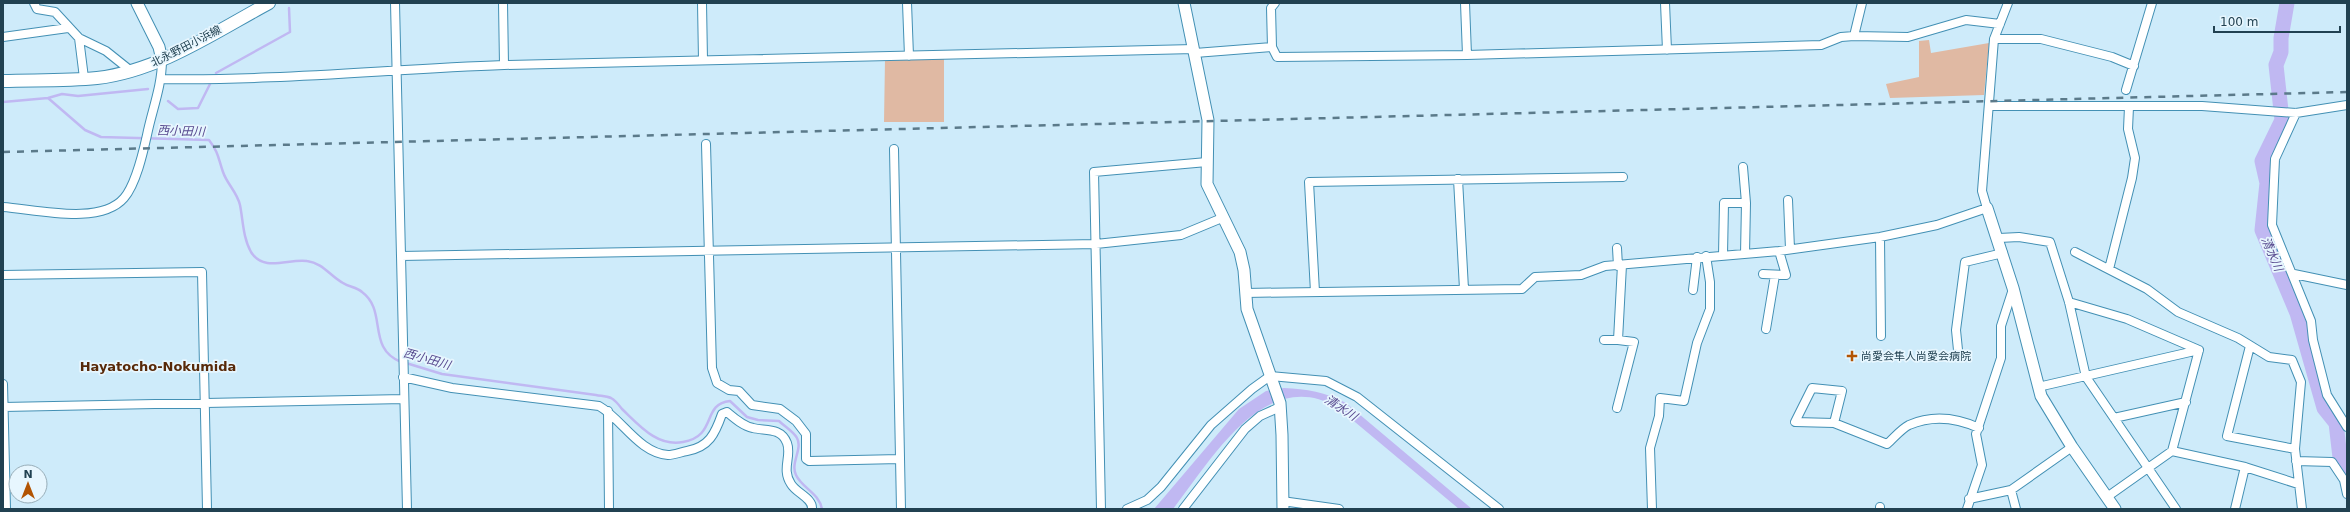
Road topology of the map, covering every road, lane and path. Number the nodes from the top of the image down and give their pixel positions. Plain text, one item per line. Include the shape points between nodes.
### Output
1 (34, 3) edge
2 (137, 3) edge
3 (269, 3) edge
4 (395, 3) edge
5 (503, 3) edge
6 (702, 3) edge
7 (907, 3) edge
8 (1184, 3) edge
9 (1275, 3) edge
10 (1465, 3) edge
11 (1665, 3) edge
12 (1862, 3) edge
13 (2008, 3) edge
14 (2152, 3) edge
15 (2000, 24) junction
16 (68, 28) junction
17 (1854, 36) junction
18 (3, 37) edge
19 (79, 38) junction
20 (1994, 39) junction
21 (1272, 47) junction
22 (1667, 50) junction
23 (1195, 51) junction
24 (1467, 55) junction
25 (909, 56) junction
26 (162, 60) junction
27 (703, 60) junction
28 (504, 65) junction
29 (2134, 66) junction
30 (396, 70) junction
31 (131, 71) junction
32 (84, 78) junction
33 (161, 79) junction
34 (3, 80) edge
35 (2126, 90) dead end
36 (2347, 105) edge
37 (1989, 106) junction
38 (2129, 107) junction
39 (2296, 113) junction
40 (706, 144) dead end
41 (894, 149) dead end
42 (1207, 162) junction
43 (1743, 167) dead end
44 (1623, 177) dead end
45 (1458, 179) junction
46 (1788, 200) dead end
47 (1746, 203) junction
48 (3, 207) edge
49 (1987, 208) junction
50 (1222, 218) junction
51 (1880, 237) junction
52 (1998, 238) junction
53 (1096, 244) junction
54 (896, 248) junction
55 (1616, 248) dead end
56 (1790, 249) junction
57 (710, 250) junction
58 (1779, 251) junction
59 (2075, 252) dead end
60 (2003, 253) junction
61 (1745, 254) junction
62 (1723, 255) junction
63 (401, 256) junction
64 (1706, 256) junction
65 (1697, 257) junction
66 (1620, 265) junction
67 (2109, 269) junction
68 (3, 274) edge
69 (1763, 274) dead end
70 (2294, 274) junction
71 (1775, 275) junction
72 (2347, 285) edge
73 (2013, 288) junction
74 (1464, 289) junction
75 (1693, 290) dead end
76 (1315, 292) junction
77 (1245, 293) junction
78 (2069, 302) junction
79 (1766, 329) dead end
80 (1881, 336) dead end
81 (1604, 340) dead end
82 (1618, 340) junction
83 (2250, 346) junction
84 (1958, 350) dead end
85 (2199, 350) junction
86 (403, 374) junction
87 (2086, 377) junction
88 (1271, 379) junction
89 (3, 384) edge
90 (2038, 387) junction
91 (404, 399) junction
92 (2186, 402) junction
93 (205, 404) junction
94 (1280, 405) junction
95 (3, 407) edge
96 (1617, 408) dead end
97 (608, 411) junction
98 (2114, 418) junction
99 (1834, 423) junction
100 (2347, 427) edge
101 (1979, 428) junction
102 (2072, 447) junction
103 (2295, 449) junction
104 (2172, 451) junction
105 (900, 459) junction
106 (2296, 460) junction
107 (2244, 467) junction
108 (2148, 468) junction
109 (2298, 484) junction
110 (2011, 490) junction
111 (2347, 494) edge
112 (2107, 497) junction
113 (1969, 498) junction
114 (1282, 505) edge
115 (6, 509) edge
116 (207, 509) edge
117 (407, 509) edge
118 (609, 509) edge
119 (812, 509) edge
120 (901, 509) edge
121 (1101, 509) edge
122 (1127, 509) edge
123 (1183, 509) edge
124 (1339, 509) edge
125 (1499, 509) edge
126 (1652, 509) edge
127 (1967, 509) edge
128 (2016, 509) edge
129 (2115, 509) edge
130 (2176, 509) edge
131 (2235, 509) edge
132 (2302, 509) edge

1 - 16 street via 37,8 55,12
2 - 26 street via 159,47
3 - 26 main road, 北永野田小浜線
4 - 30 street
5 - 28 street
6 - 27 street
7 - 25 street
8 - 23 street
9 - 21 street via 1271,8
10 - 24 street
11 - 22 street
12 - 17 street
13 - 15 street
14 - 29 street
15 - 17 street via 1966,20 1908,37
15 - 20 street
16 - 18 street
16 - 19 street
17 - 22 street via 1842,37 1821,45
19 - 31 street via 106,51
19 - 32 street
20 - 29 street via 2042,39 2112,57
20 - 37 street
21 - 23 street
21 - 24 street via 1277,57
22 - 24 street
23 - 25 street
23 - 42 street via 1208,120
25 - 27 street
26 - 31 main road, 北永野田小浜線
26 - 33 street
27 - 28 street
28 - 30 street
29 - 35 street
30 - 33 street via 213,80
30 - 63 street
31 - 32 main road, 北永野田小浜線 via 98,78
32 - 34 main road, 北永野田小浜線
33 - 48 street via 140,162 127,193 120,202 89,214
36 - 39 street
37 - 38 street
37 - 49 street via 1982,191
38 - 39 street via 2202,106
38 - 67 street via 2128,129 2135,158
39 - 70 street via 2275,159 2272,215 2272,225
40 - 57 street
41 - 54 street
42 - 50 street via 1207,184
42 - 53 street via 1094,172
43 - 47 street
44 - 45 street
45 - 74 street
45 - 76 street via 1309,182
46 - 56 street
47 - 61 street
47 - 62 street via 1724,203
49 - 51 street via 1937,225
49 - 52 street
50 - 53 street via 1182,235
50 - 77 street via 1240,252
51 - 56 street
51 - 80 street
52 - 60 street
52 - 78 street via 2019,237 2050,242
53 - 54 street
53 - 121 street
54 - 57 street
54 - 105 street
55 - 66 street
56 - 58 street
57 - 63 street
57 - 105 street via 712,368 717,383 729,390 739,391 752,405 776,407 787,413 806,434 806,459 809,461
58 - 61 street
58 - 71 street via 1786,275
59 - 67 street
60 - 73 street
60 - 84 street via 1964,262 1956,330
61 - 62 street
62 - 64 street
63 - 86 street
64 - 65 street
64 - 126 street via 1710,282 1710,310 1697,343 1684,401 1660,398 1659,416 1650,448
65 - 66 street
65 - 75 street
66 - 74 street via 1605,266 1581,275 1535,277 1522,289
66 - 82 street
67 - 83 street via 2146,289 2178,312 2238,338
68 - 93 street via 202,272
69 - 71 street
70 - 72 street
70 - 100 street via 2311,321 2313,340 2327,396
71 - 79 street
73 - 90 street
73 - 101 street via 2001,326 2001,358
74 - 76 street
76 - 77 street
77 - 88 street via 1250,321
78 - 85 street via 2126,319
78 - 87 street
81 - 82 street
82 - 96 street via 1634,342
83 - 103 street via 2274,359 2292,360 2298,373 2301,382
83 - 103 street via 2227,436
85 - 87 street
85 - 92 street
86 - 91 street
86 - 97 street via 452,388 599,406
87 - 90 street
87 - 98 street
88 - 94 street
88 - 122 street via 1252,389 1211,425 1161,487 1147,500
88 - 125 street via 1326,381 1357,397
89 - 95 street
90 - 102 street
91 - 93 street
91 - 117 street
92 - 98 street
92 - 104 street
93 - 95 street
93 - 116 street
94 - 114 street
94 - 123 street via 1260,416 1245,429
95 - 115 street
97 - 118 street
97 - 119 street via 637,440 655,451 668,455 698,449 711,439 722,414 727,412 752,428 778,432 788,447 786,475 791,486 808,500
98 - 108 street
99 - 99 street via 1795,422 1812,388 1842,391
99 - 101 street via 1887,444 1908,425 1928,420 1953,419
101 - 113 street via 1976,434 1982,465
102 - 110 street
102 - 112 street
103 - 106 street
104 - 107 street
104 - 108 street
105 - 120 street
106 - 109 street
106 - 111 street via 2332,462 2344,480
107 - 109 street
107 - 131 street
108 - 112 street
108 - 130 street
109 - 132 street
110 - 113 street
110 - 128 street
112 - 129 street
113 - 127 street
114 - 124 street

